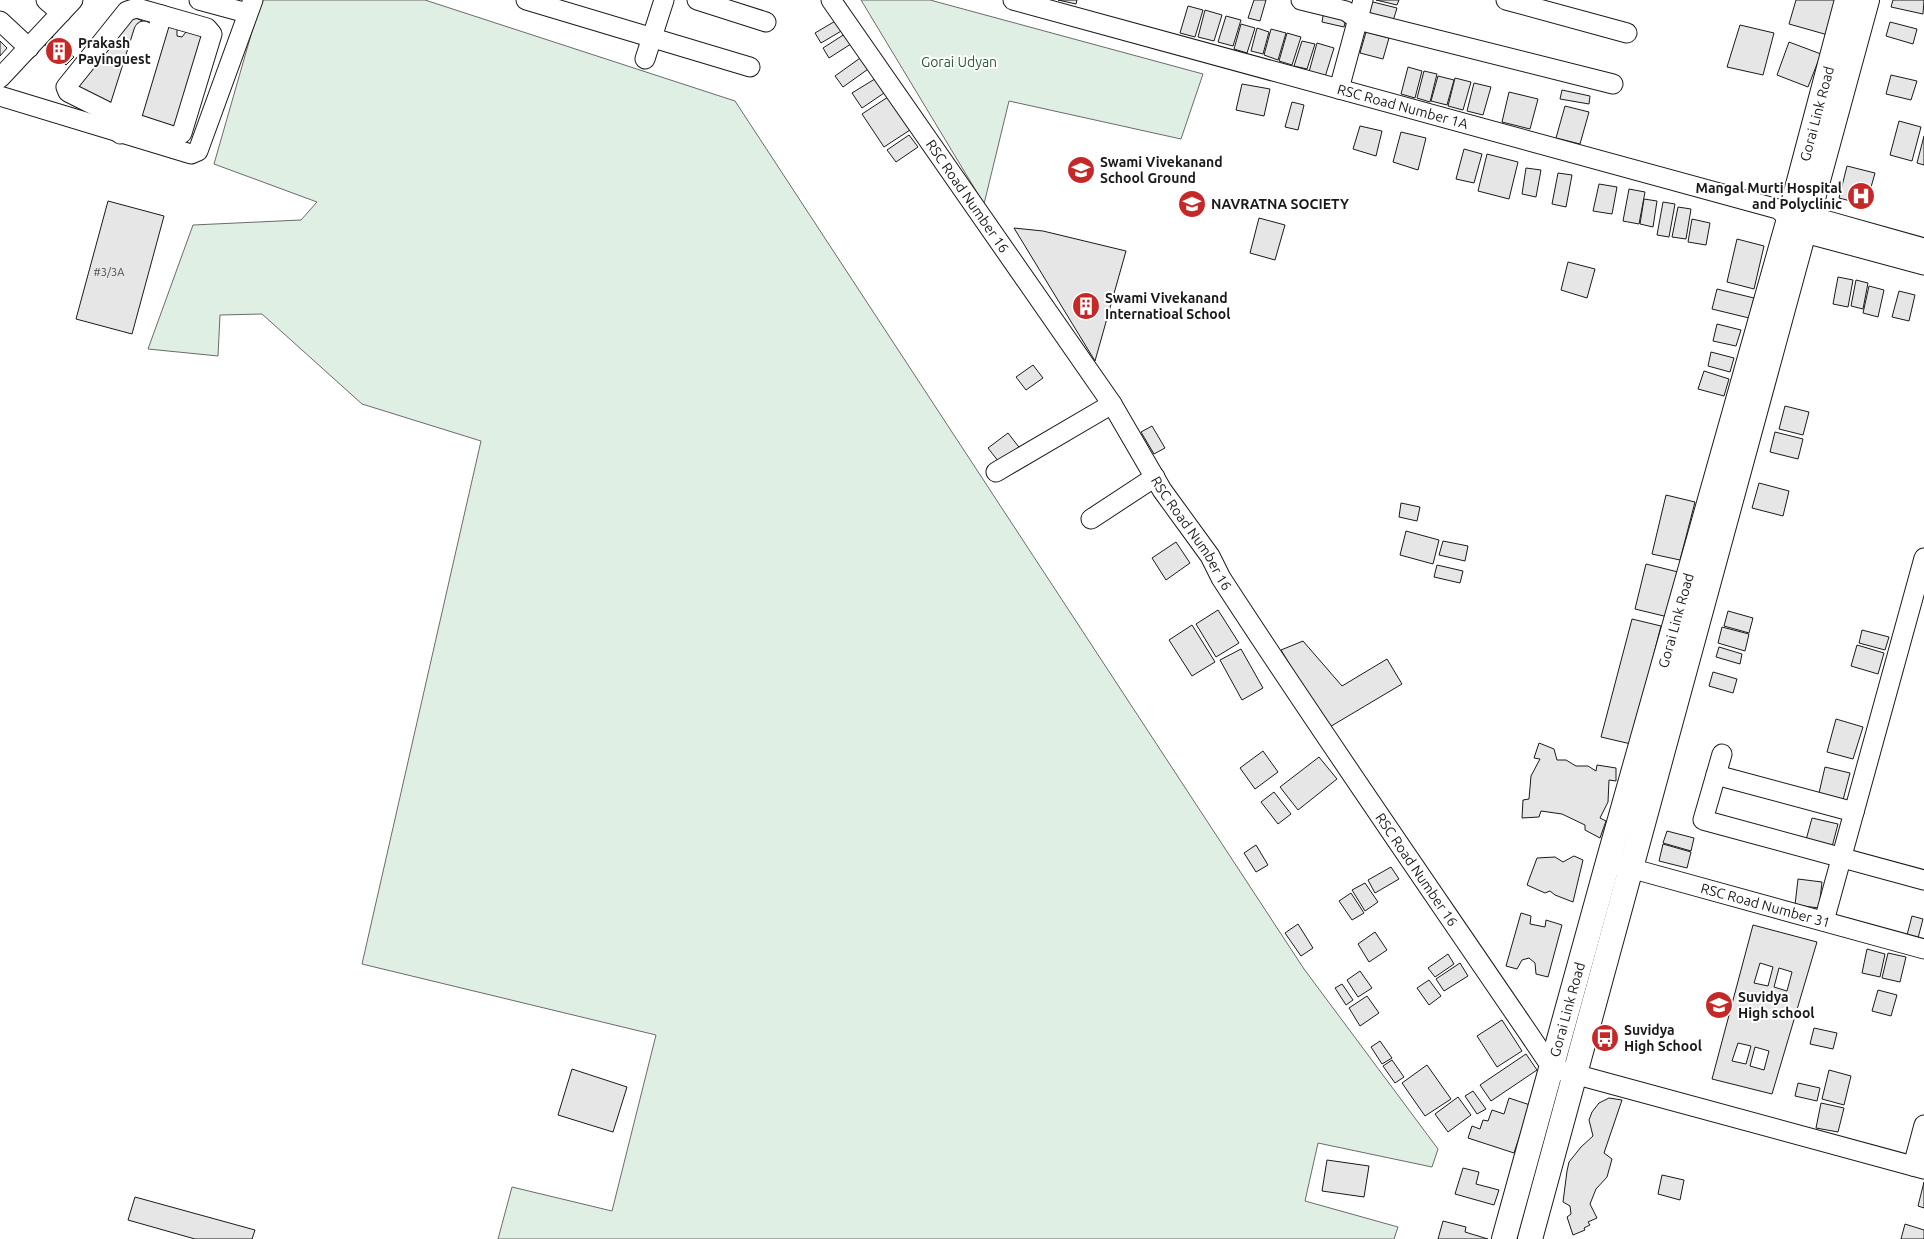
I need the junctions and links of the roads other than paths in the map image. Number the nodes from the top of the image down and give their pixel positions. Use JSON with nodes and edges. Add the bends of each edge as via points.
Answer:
{"nodes":[{"id":1,"x":46,"y":0,"type":"edge"},
{"id":2,"x":199,"y":0,"type":"edge"},
{"id":3,"x":526,"y":0,"type":"edge"},
{"id":4,"x":664,"y":0,"type":"edge"},
{"id":5,"x":696,"y":0,"type":"edge"},
{"id":6,"x":831,"y":0,"type":"edge"},
{"id":7,"x":1013,"y":0,"type":"edge"},
{"id":8,"x":1301,"y":0,"type":"edge"},
{"id":9,"x":1363,"y":0,"type":"edge"},
{"id":10,"x":1506,"y":0,"type":"edge"},
{"id":11,"x":1847,"y":0,"type":"edge"},
{"id":12,"x":1867,"y":0,"type":"edge"},
{"id":13,"x":250,"y":6,"type":"edge"},
{"id":14,"x":67,"y":7,"type":"edge"},
{"id":15,"x":156,"y":13,"type":"junction"},
{"id":16,"x":1358,"y":20,"type":"junction"},
{"id":17,"x":0,"y":21,"type":"edge"},
{"id":18,"x":766,"y":22,"type":"dead end"},
{"id":19,"x":1627,"y":33,"type":"dead end"},
{"id":20,"x":653,"y":36,"type":"junction"},
{"id":21,"x":29,"y":48,"type":"junction"},
{"id":22,"x":1844,"y":48,"type":"junction"},
{"id":23,"x":645,"y":59,"type":"dead end"},
{"id":24,"x":750,"y":67,"type":"dead end"},
{"id":25,"x":0,"y":78,"type":"edge"},
{"id":26,"x":1614,"y":84,"type":"dead end"},
{"id":27,"x":1339,"y":89,"type":"junction"},
{"id":28,"x":0,"y":96,"type":"edge"},
{"id":29,"x":123,"y":123,"type":"junction"},
{"id":30,"x":1802,"y":223,"type":"junction"},
{"id":31,"x":1924,"y":248,"type":"edge"},
{"id":32,"x":1924,"y":265,"type":"edge"},
{"id":33,"x":1112,"y":404,"type":"junction"},
{"id":34,"x":996,"y":472,"type":"dead end"},
{"id":35,"x":1155,"y":477,"type":"junction"},
{"id":36,"x":1091,"y":519,"type":"dead end"},
{"id":37,"x":1924,"y":558,"type":"edge"},
{"id":38,"x":1722,"y":754,"type":"dead end"},
{"id":39,"x":1716,"y":775,"type":"junction"},
{"id":40,"x":1854,"y":812,"type":"junction"},
{"id":41,"x":1842,"y":858,"type":"junction"},
{"id":42,"x":1619,"y":865,"type":"junction"},
{"id":43,"x":1924,"y":880,"type":"edge"},
{"id":44,"x":1824,"y":922,"type":"junction"},
{"id":45,"x":1924,"y":949,"type":"edge"},
{"id":46,"x":1563,"y":1071,"type":"junction"},
{"id":47,"x":1924,"y":1125,"type":"edge"},
{"id":48,"x":1919,"y":1168,"type":"edge"},
{"id":49,"x":1504,"y":1239,"type":"edge"},
{"id":50,"x":1530,"y":1239,"type":"edge"}],
"edges":[{"from":1,"to":14,"type":"street"},
{"from":2,"to":13,"type":"street"},
{"from":3,"to":20,"type":"street"},
{"from":4,"to":20,"type":"street"},
{"from":5,"to":18,"type":"street"},
{"from":6,"to":33,"type":"street","name":"RSC Road Number 16"},
{"from":7,"to":27,"type":"street","name":"RSC Road Number 1A"},
{"from":8,"to":16,"type":"street","via":[[1346,11]]},
{"from":9,"to":16,"type":"street"},
{"from":10,"to":19,"type":"street"},
{"from":11,"to":22,"type":"main road","name":"Gorai Link Road"},
{"from":12,"to":22,"type":"main road","name":"Gorai Link Road"},
{"from":13,"to":29,"type":"street","via":[[198,151],[191,154]]},
{"from":14,"to":21,"type":"street"},
{"from":15,"to":29,"type":"street"},
{"from":15,"to":29,"type":"street","via":[[137,8],[127,11],[66,87],[68,92]]},
{"from":15,"to":29,"type":"street","via":[[207,28],[212,34],[210,43],[182,133],[176,137]]},
{"from":16,"to":26,"type":"street"},
{"from":16,"to":27,"type":"street"},
{"from":17,"to":21,"type":"street"},
{"from":20,"to":23,"type":"street"},
{"from":20,"to":24,"type":"street"},
{"from":21,"to":25,"type":"street"},
{"from":22,"to":30,"type":"main road","name":"Gorai Link Road"},
{"from":27,"to":30,"type":"street","name":"RSC Road Number 1A","via":[[1778,209]]},
{"from":28,"to":29,"type":"street"},
{"from":30,"to":31,"type":"street"},
{"from":30,"to":32,"type":"street"},
{"from":30,"to":42,"type":"main road","name":"Gorai Link Road"},
{"from":33,"to":34,"type":"street"},
{"from":33,"to":35,"type":"street","name":"RSC Road Number 16"},
{"from":35,"to":36,"type":"street"},
{"from":35,"to":46,"type":"street","name":"RSC Road Number 16","via":[[1210,556],[1313,721]]},
{"from":37,"to":40,"type":"street"},
{"from":38,"to":39,"type":"street"},
{"from":39,"to":40,"type":"street"},
{"from":39,"to":41,"type":"street","via":[[1703,820]]},
{"from":40,"to":41,"type":"street"},
{"from":41,"to":43,"type":"street"},
{"from":41,"to":44,"type":"street"},
{"from":42,"to":44,"type":"street","name":"RSC Road Number 31"},
{"from":42,"to":46,"type":"main road","name":"Gorai Link Road"},
{"from":44,"to":45,"type":"street","name":"RSC Road Number 31"},
{"from":46,"to":48,"type":"street"},
{"from":46,"to":49,"type":"main road","name":"Gorai Link Road"},
{"from":46,"to":50,"type":"main road","name":"Gorai Link Road"},
{"from":47,"to":48,"type":"street"}]}
